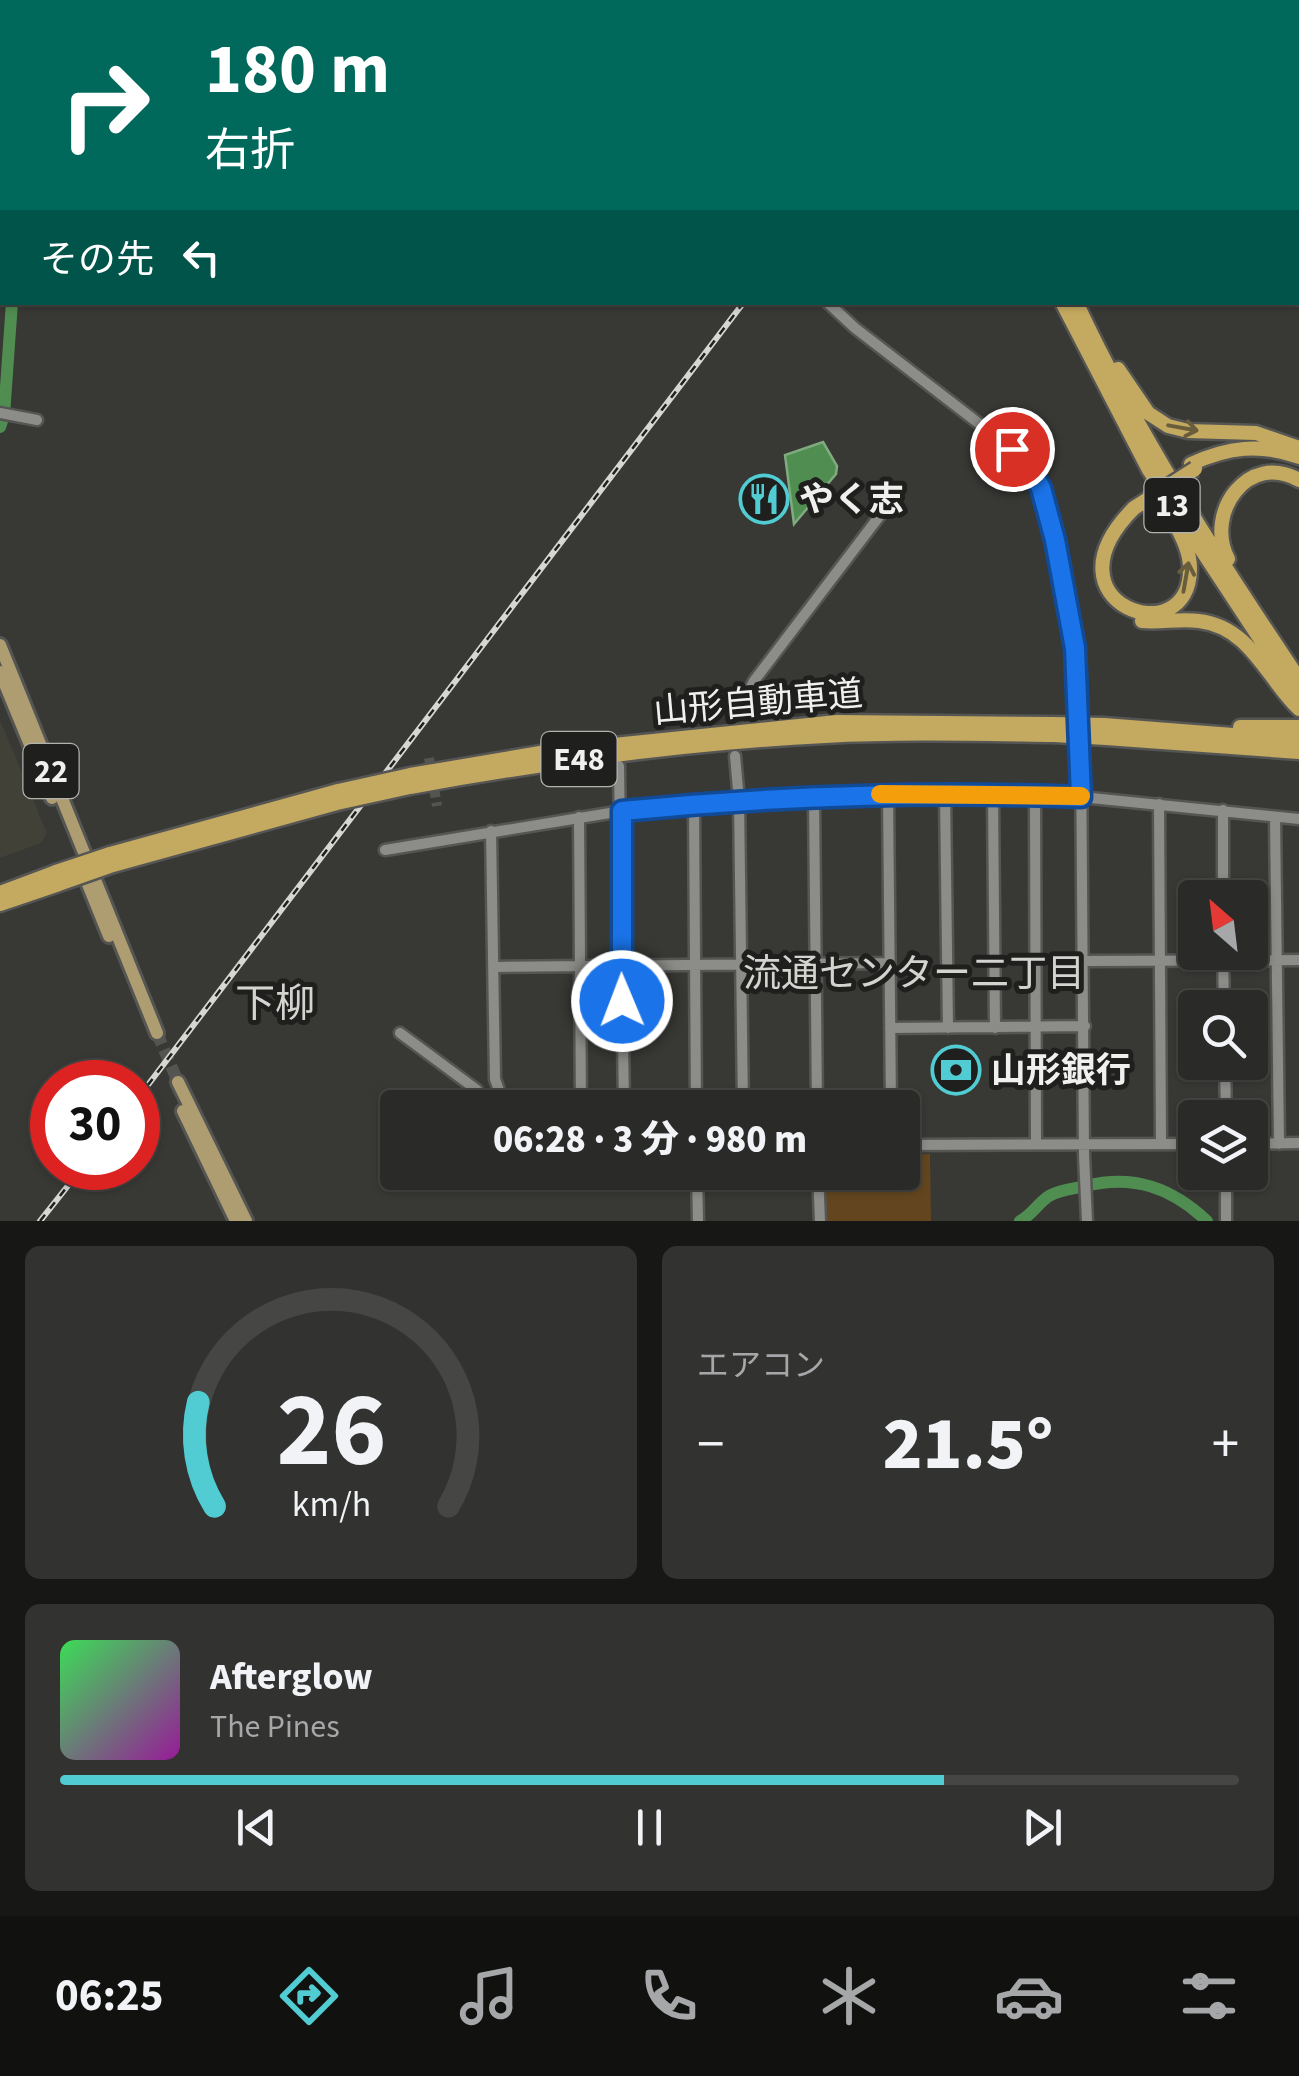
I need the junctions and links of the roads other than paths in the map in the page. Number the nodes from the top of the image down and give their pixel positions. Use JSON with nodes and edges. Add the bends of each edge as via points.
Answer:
{"nodes":[{"id":1,"x":831,"y":305,"type":"edge"},
{"id":2,"x":1063,"y":305,"type":"edge"},
{"id":3,"x":1080,"y":305,"type":"edge"},
{"id":4,"x":1081,"y":305,"type":"edge"},
{"id":5,"x":1112,"y":403,"type":"junction"},
{"id":6,"x":0,"y":413,"type":"edge"},
{"id":7,"x":37,"y":420,"type":"dead end"},
{"id":8,"x":1299,"y":448,"type":"edge"},
{"id":9,"x":1299,"y":458,"type":"edge"},
{"id":10,"x":1193,"y":466,"type":"junction"},
{"id":11,"x":1299,"y":466,"type":"edge"},
{"id":12,"x":1299,"y":480,"type":"edge"},
{"id":13,"x":894,"y":496,"type":"dead end"},
{"id":14,"x":1132,"y":506,"type":"junction"},
{"id":15,"x":0,"y":645,"type":"edge"},
{"id":16,"x":0,"y":672,"type":"edge"},
{"id":17,"x":1299,"y":677,"type":"edge"},
{"id":18,"x":1299,"y":698,"type":"edge"},
{"id":19,"x":740,"y":708,"type":"tunnel mouth"},
{"id":20,"x":1299,"y":708,"type":"edge"},
{"id":21,"x":1293,"y":739,"type":"edge"},
{"id":22,"x":735,"y":756,"type":"dead end"},
{"id":23,"x":619,"y":766,"type":"dead end"},
{"id":24,"x":888,"y":794,"type":"junction"},
{"id":25,"x":944,"y":794,"type":"junction"},
{"id":26,"x":993,"y":794,"type":"junction"},
{"id":27,"x":1035,"y":795,"type":"junction"},
{"id":28,"x":814,"y":796,"type":"junction"},
{"id":29,"x":1081,"y":797,"type":"junction"},
{"id":30,"x":739,"y":800,"type":"junction"},
{"id":31,"x":694,"y":804,"type":"junction"},
{"id":32,"x":1159,"y":804,"type":"junction"},
{"id":33,"x":1222,"y":810,"type":"junction"},
{"id":34,"x":622,"y":811,"type":"junction"},
{"id":35,"x":1275,"y":816,"type":"junction"},
{"id":36,"x":579,"y":817,"type":"junction"},
{"id":37,"x":1299,"y":819,"type":"edge"},
{"id":38,"x":492,"y":831,"type":"junction"},
{"id":39,"x":386,"y":850,"type":"dead end"},
{"id":40,"x":58,"y":878,"type":"junction"},
{"id":41,"x":1223,"y":880,"type":"edge"},
{"id":42,"x":0,"y":893,"type":"edge"},
{"id":43,"x":0,"y":904,"type":"edge"},
{"id":44,"x":1268,"y":959,"type":"edge"},
{"id":45,"x":1278,"y":960,"type":"junction"},
{"id":46,"x":1299,"y":960,"type":"edge"},
{"id":47,"x":1085,"y":961,"type":"junction"},
{"id":48,"x":1178,"y":961,"type":"edge"},
{"id":49,"x":1160,"y":962,"type":"junction"},
{"id":50,"x":889,"y":963,"type":"junction"},
{"id":51,"x":817,"y":964,"type":"junction"},
{"id":52,"x":695,"y":965,"type":"junction"},
{"id":53,"x":741,"y":965,"type":"junction"},
{"id":54,"x":580,"y":966,"type":"junction"},
{"id":55,"x":622,"y":966,"type":"junction"},
{"id":56,"x":495,"y":967,"type":"junction"},
{"id":57,"x":1085,"y":1026,"type":"junction"},
{"id":58,"x":890,"y":1028,"type":"junction"},
{"id":59,"x":948,"y":1028,"type":"junction"},
{"id":60,"x":995,"y":1028,"type":"junction"},
{"id":61,"x":1034,"y":1028,"type":"junction"},
{"id":62,"x":400,"y":1033,"type":"dead end"},
{"id":63,"x":477,"y":1090,"type":"dead end"},
{"id":64,"x":499,"y":1090,"type":"edge"},
{"id":65,"x":581,"y":1090,"type":"edge"},
{"id":66,"x":624,"y":1090,"type":"edge"},
{"id":67,"x":696,"y":1090,"type":"edge"},
{"id":68,"x":742,"y":1090,"type":"edge"},
{"id":69,"x":818,"y":1090,"type":"edge"},
{"id":70,"x":891,"y":1090,"type":"edge"},
{"id":71,"x":1299,"y":1143,"type":"edge"},
{"id":72,"x":1036,"y":1144,"type":"junction"},
{"id":73,"x":1162,"y":1144,"type":"junction"},
{"id":74,"x":1178,"y":1144,"type":"edge"},
{"id":75,"x":1268,"y":1144,"type":"edge"},
{"id":76,"x":1279,"y":1144,"type":"junction"},
{"id":77,"x":920,"y":1145,"type":"edge"},
{"id":78,"x":1084,"y":1149,"type":"junction"},
{"id":79,"x":697,"y":1190,"type":"edge"},
{"id":80,"x":819,"y":1190,"type":"edge"},
{"id":81,"x":1226,"y":1190,"type":"edge"},
{"id":82,"x":1086,"y":1215,"type":"edge"},
{"id":83,"x":236,"y":1221,"type":"edge"},
{"id":84,"x":246,"y":1221,"type":"edge"},
{"id":85,"x":698,"y":1221,"type":"edge"},
{"id":86,"x":820,"y":1221,"type":"edge"},
{"id":87,"x":1226,"y":1221,"type":"edge"}],
"edges":[{"from":1,"to":29,"type":"street","via":[[1012,449],[1041,488],[1075,648]]},
{"from":2,"to":5,"type":"highway","number":"13"},
{"from":3,"to":17,"type":"highway","number":"13","via":[[1161,465]]},
{"from":4,"to":8,"type":"highway","one_way":true,"via":[[1148,413],[1168,426],[1256,432]]},
{"from":14,"to":5,"type":"highway","one_way":true,"via":[[1106,545],[1103,576],[1122,606],[1150,614],[1182,596],[1188,554],[1126,442]]},
{"from":5,"to":18,"type":"highway","number":"13","via":[[1148,470]]},
{"from":6,"to":7,"type":"street"},
{"from":9,"to":10,"type":"highway","via":[[1256,446],[1215,452]]},
{"from":10,"to":11,"type":"highway","via":[[1256,453]]},
{"from":10,"to":14,"type":"highway","bridge":true},
{"from":12,"to":17,"type":"highway","via":[[1272,473],[1238,487],[1220,530],[1222,548]]},
{"from":13,"to":19,"type":"street"},
{"from":14,"to":20,"type":"highway","via":[[1110,524],[1097,550],[1094,573],[1104,599],[1136,620],[1197,620],[1227,629]]},
{"from":15,"to":16,"type":"main road","number":"22","via":[[154,1035]]},
{"from":21,"to":40,"type":"highway","name":"山形自動車道","number":"E48","bridge":true,"via":[[838,722],[546,752],[338,797]]},
{"from":22,"to":30,"type":"street"},
{"from":23,"to":34,"type":"street"},
{"from":24,"to":25,"type":"street"},
{"from":24,"to":28,"type":"street"},
{"from":24,"to":50,"type":"street"},
{"from":25,"to":26,"type":"street"},
{"from":25,"to":59,"type":"street"},
{"from":26,"to":27,"type":"street"},
{"from":26,"to":60,"type":"street"},
{"from":27,"to":29,"type":"street"},
{"from":27,"to":61,"type":"street"},
{"from":28,"to":30,"type":"street"},
{"from":28,"to":51,"type":"street"},
{"from":29,"to":32,"type":"street"},
{"from":29,"to":47,"type":"street"},
{"from":30,"to":31,"type":"street"},
{"from":30,"to":53,"type":"street"},
{"from":31,"to":34,"type":"street"},
{"from":31,"to":52,"type":"street"},
{"from":32,"to":33,"type":"street"},
{"from":32,"to":49,"type":"street"},
{"from":33,"to":35,"type":"street"},
{"from":33,"to":41,"type":"street"},
{"from":34,"to":36,"type":"street"},
{"from":34,"to":55,"type":"street"},
{"from":35,"to":37,"type":"street"},
{"from":35,"to":45,"type":"street"},
{"from":36,"to":38,"type":"street"},
{"from":36,"to":54,"type":"street"},
{"from":38,"to":39,"type":"street"},
{"from":38,"to":56,"type":"street"},
{"from":40,"to":42,"type":"highway","name":"山形自動車道","number":"E48"},
{"from":40,"to":43,"type":"highway","name":"山形自動車道","number":"E48"},
{"from":44,"to":45,"type":"street"},
{"from":45,"to":46,"type":"street"},
{"from":45,"to":76,"type":"street"},
{"from":47,"to":49,"type":"street"},
{"from":47,"to":57,"type":"street"},
{"from":48,"to":49,"type":"street"},
{"from":49,"to":73,"type":"street"},
{"from":50,"to":51,"type":"street"},
{"from":50,"to":58,"type":"street"},
{"from":51,"to":53,"type":"street"},
{"from":51,"to":69,"type":"street"},
{"from":52,"to":53,"type":"street"},
{"from":52,"to":55,"type":"street"},
{"from":52,"to":67,"type":"street"},
{"from":53,"to":68,"type":"street"},
{"from":54,"to":55,"type":"street"},
{"from":54,"to":56,"type":"street"},
{"from":54,"to":65,"type":"street"},
{"from":55,"to":66,"type":"street"},
{"from":56,"to":64,"type":"street"},
{"from":57,"to":61,"type":"street"},
{"from":57,"to":78,"type":"street"},
{"from":58,"to":59,"type":"street"},
{"from":58,"to":70,"type":"street"},
{"from":59,"to":60,"type":"street"},
{"from":60,"to":61,"type":"street"},
{"from":61,"to":72,"type":"street"},
{"from":62,"to":63,"type":"street"},
{"from":71,"to":76,"type":"street"},
{"from":72,"to":77,"type":"street"},
{"from":72,"to":78,"type":"street"},
{"from":73,"to":74,"type":"street"},
{"from":73,"to":78,"type":"street"},
{"from":75,"to":76,"type":"street"},
{"from":78,"to":82,"type":"street"},
{"from":79,"to":85,"type":"street"},
{"from":80,"to":86,"type":"street"},
{"from":81,"to":87,"type":"street"},
{"from":83,"to":84,"type":"main road","via":[[175,1083]]}]}
